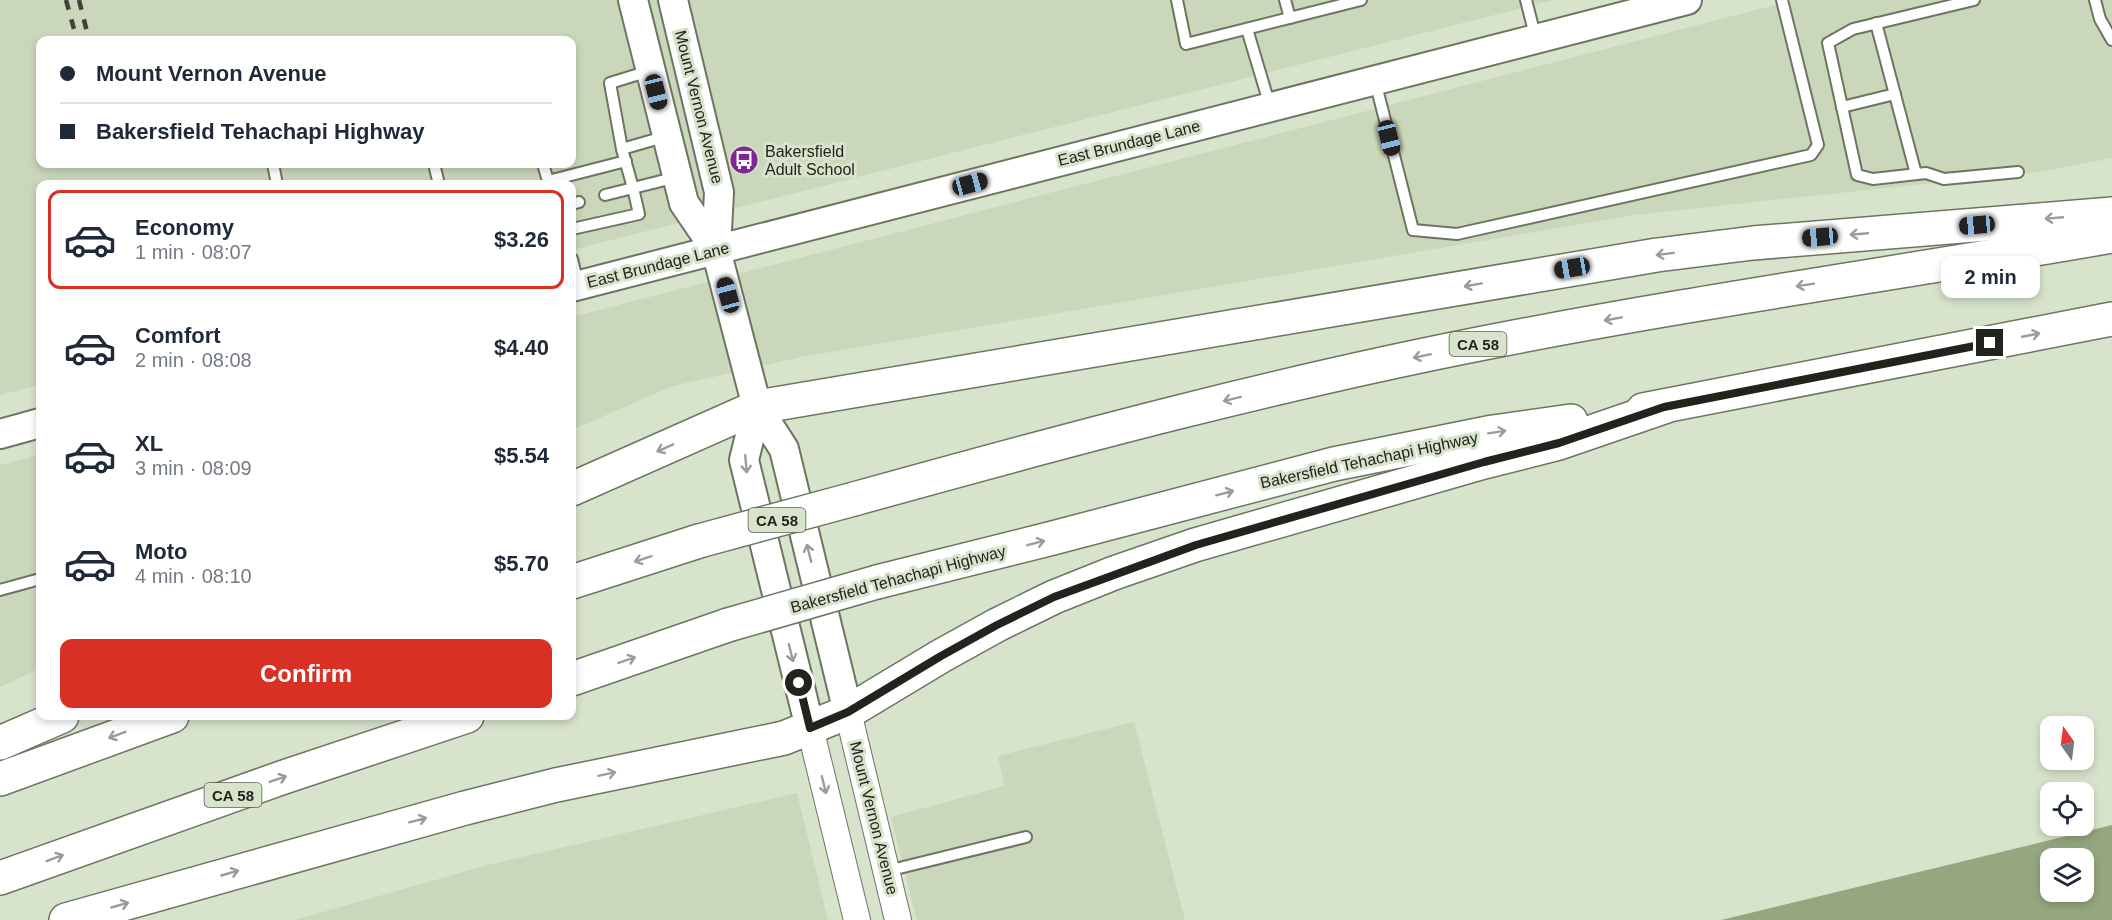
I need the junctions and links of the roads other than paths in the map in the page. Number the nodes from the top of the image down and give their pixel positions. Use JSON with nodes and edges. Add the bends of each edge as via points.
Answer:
{"nodes":[{"id":1,"x":633,"y":0,"type":"edge"},
{"id":2,"x":673,"y":0,"type":"edge"},
{"id":3,"x":1177,"y":0,"type":"edge"},
{"id":4,"x":1285,"y":0,"type":"edge"},
{"id":5,"x":1361,"y":0,"type":"edge"},
{"id":6,"x":1526,"y":0,"type":"edge"},
{"id":7,"x":1687,"y":0,"type":"edge"},
{"id":8,"x":1782,"y":0,"type":"edge"},
{"id":9,"x":1974,"y":0,"type":"edge"},
{"id":10,"x":2096,"y":0,"type":"edge"},
{"id":11,"x":1290,"y":18,"type":"junction"},
{"id":12,"x":1876,"y":23,"type":"junction"},
{"id":13,"x":1247,"y":29,"type":"junction"},
{"id":14,"x":1536,"y":39,"type":"junction"},
{"id":15,"x":2112,"y":40,"type":"edge"},
{"id":16,"x":651,"y":71,"type":"junction"},
{"id":17,"x":1375,"y":80,"type":"junction"},
{"id":18,"x":1895,"y":94,"type":"junction"},
{"id":19,"x":1270,"y":107,"type":"junction"},
{"id":20,"x":1842,"y":107,"type":"junction"},
{"id":21,"x":667,"y":135,"type":"junction"},
{"id":22,"x":622,"y":148,"type":"junction"},
{"id":23,"x":626,"y":161,"type":"junction"},
{"id":24,"x":2018,"y":172,"type":"dead end"},
{"id":25,"x":1916,"y":174,"type":"junction"},
{"id":26,"x":677,"y":177,"type":"junction"},
{"id":27,"x":560,"y":180,"type":"edge"},
{"id":28,"x":633,"y":188,"type":"junction"},
{"id":29,"x":605,"y":195,"type":"dead end"},
{"id":30,"x":2112,"y":214,"type":"edge"},
{"id":31,"x":576,"y":228,"type":"edge"},
{"id":32,"x":2112,"y":236,"type":"edge"},
{"id":33,"x":716,"y":250,"type":"junction"},
{"id":34,"x":576,"y":277,"type":"edge"},
{"id":35,"x":2112,"y":319,"type":"edge"},
{"id":36,"x":757,"y":407,"type":"junction"},
{"id":37,"x":1664,"y":407,"type":"junction"},
{"id":38,"x":36,"y":424,"type":"edge"},
{"id":39,"x":0,"y":434,"type":"edge"},
{"id":40,"x":576,"y":487,"type":"edge"},
{"id":41,"x":36,"y":580,"type":"edge"},
{"id":42,"x":576,"y":581,"type":"edge"},
{"id":43,"x":0,"y":590,"type":"edge"},
{"id":44,"x":576,"y":678,"type":"edge"},
{"id":45,"x":848,"y":712,"type":"junction"},
{"id":46,"x":53,"y":720,"type":"edge"},
{"id":47,"x":161,"y":720,"type":"edge"},
{"id":48,"x":455,"y":720,"type":"edge"},
{"id":49,"x":810,"y":728,"type":"junction"},
{"id":50,"x":0,"y":743,"type":"edge"},
{"id":51,"x":0,"y":779,"type":"edge"},
{"id":52,"x":1026,"y":837,"type":"dead end"},
{"id":53,"x":887,"y":871,"type":"junction"},
{"id":54,"x":0,"y":878,"type":"edge"},
{"id":55,"x":66,"y":920,"type":"edge"},
{"id":56,"x":857,"y":920,"type":"edge"},
{"id":57,"x":898,"y":920,"type":"edge"}],
"edges":[{"from":1,"to":16,"type":"main road","name":"Mount Vernon Avenue"},
{"from":2,"to":33,"type":"main road","name":"Mount Vernon Avenue","via":[[719,192]]},
{"from":3,"to":13,"type":"lane","via":[[1186,44]]},
{"from":4,"to":11,"type":"lane"},
{"from":5,"to":11,"type":"lane"},
{"from":6,"to":14,"type":"lane"},
{"from":7,"to":14,"type":"main road","name":"East Brundage Lane"},
{"from":8,"to":17,"type":"lane","via":[[1818,145],[1811,155],[1457,234],[1413,230]]},
{"from":9,"to":12,"type":"lane"},
{"from":10,"to":15,"type":"lane","via":[[2100,19]]},
{"from":11,"to":13,"type":"lane"},
{"from":12,"to":18,"type":"lane"},
{"from":12,"to":20,"type":"lane","via":[[1853,29],[1828,43]]},
{"from":13,"to":19,"type":"lane"},
{"from":14,"to":17,"type":"main road","name":"East Brundage Lane"},
{"from":16,"to":21,"type":"main road","name":"Mount Vernon Avenue"},
{"from":16,"to":22,"type":"lane","via":[[610,83]]},
{"from":17,"to":19,"type":"main road","name":"East Brundage Lane"},
{"from":18,"to":20,"type":"lane"},
{"from":18,"to":25,"type":"lane"},
{"from":19,"to":33,"type":"main road","name":"East Brundage Lane"},
{"from":20,"to":25,"type":"lane","via":[[1857,175],[1874,179]]},
{"from":21,"to":22,"type":"lane"},
{"from":21,"to":26,"type":"main road","name":"Mount Vernon Avenue"},
{"from":22,"to":23,"type":"lane"},
{"from":23,"to":27,"type":"lane"},
{"from":23,"to":28,"type":"lane"},
{"from":24,"to":25,"type":"lane","via":[[1944,179]]},
{"from":26,"to":28,"type":"lane"},
{"from":26,"to":33,"type":"main road","name":"Mount Vernon Avenue","via":[[684,203]]},
{"from":28,"to":29,"type":"lane"},
{"from":28,"to":31,"type":"lane","via":[[639,214]]},
{"from":30,"to":36,"type":"highway","one_way":true,"via":[[1753,243],[1657,255]]},
{"from":32,"to":42,"type":"highway","number":"CA 58","one_way":true,"bridge":true,"via":[[1493,341],[1292,384],[699,541]]},
{"from":33,"to":34,"type":"main road","name":"East Brundage Lane"},
{"from":33,"to":36,"type":"main road","name":"Mount Vernon Avenue"},
{"from":37,"to":35,"type":"highway","name":"Bakersfield Tehachapi Highway","one_way":true},
{"from":36,"to":40,"type":"highway","one_way":true},
{"from":45,"to":36,"type":"main road","name":"Mount Vernon Avenue","one_way":true,"via":[[784,449]]},
{"from":36,"to":49,"type":"main road","name":"Mount Vernon Avenue","one_way":true,"via":[[744,460]]},
{"from":44,"to":37,"type":"highway","name":"Bakersfield Tehachapi Highway","one_way":true,"bridge":true,"via":[[728,625],[877,582],[1334,464],[1493,432]]},
{"from":37,"to":45,"type":"highway","via":[[1559,443],[1196,545],[1114,573],[997,625]]},
{"from":38,"to":39,"type":"main road"},
{"from":41,"to":43,"type":"lane"},
{"from":45,"to":49,"type":"highway"},
{"from":45,"to":53,"type":"street","name":"Mount Vernon Avenue"},
{"from":46,"to":50,"type":"highway"},
{"from":47,"to":51,"type":"highway","one_way":true},
{"from":54,"to":48,"type":"highway","number":"CA 58","one_way":true},
{"from":55,"to":49,"type":"highway","one_way":true,"via":[[465,808],[784,738]]},
{"from":49,"to":56,"type":"street","name":"Mount Vernon Avenue","one_way":true},
{"from":52,"to":53,"type":"lane"},
{"from":53,"to":57,"type":"street","name":"Mount Vernon Avenue"}]}
